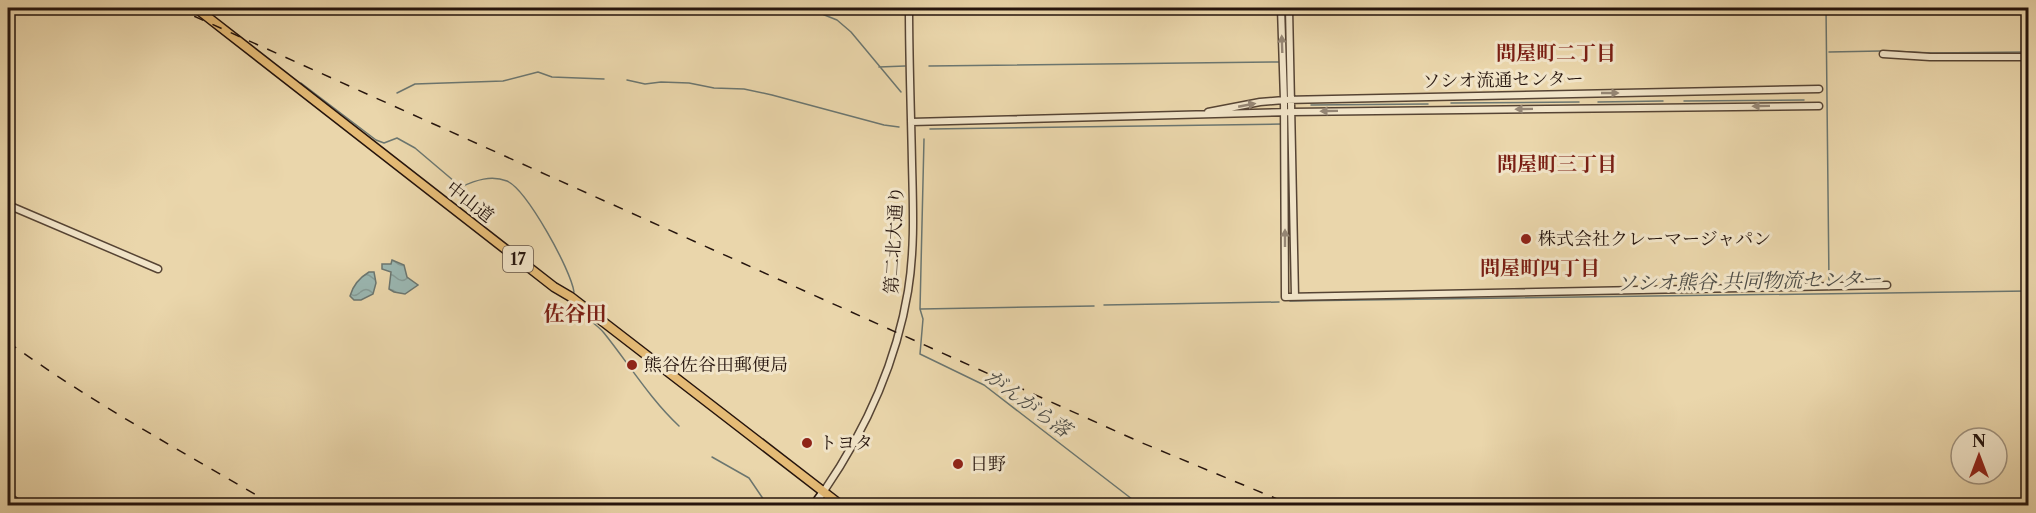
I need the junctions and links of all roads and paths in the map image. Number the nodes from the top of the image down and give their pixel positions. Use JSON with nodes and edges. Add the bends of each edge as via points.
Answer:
{"nodes":[{"id":1,"x":196,"y":8,"type":"edge"},
{"id":2,"x":909,"y":8,"type":"edge"},
{"id":3,"x":1281,"y":8,"type":"edge"},
{"id":4,"x":1289,"y":8,"type":"edge"},
{"id":5,"x":1883,"y":54,"type":"dead end"},
{"id":6,"x":2028,"y":57,"type":"edge"},
{"id":7,"x":1819,"y":89,"type":"dead end"},
{"id":8,"x":1287,"y":100,"type":"junction"},
{"id":9,"x":1819,"y":106,"type":"dead end"},
{"id":10,"x":1287,"y":112,"type":"junction"},
{"id":11,"x":1190,"y":116,"type":"junction"},
{"id":12,"x":911,"y":122,"type":"junction"},
{"id":13,"x":8,"y":205,"type":"edge"},
{"id":14,"x":158,"y":269,"type":"dead end"},
{"id":15,"x":1887,"y":285,"type":"dead end"},
{"id":16,"x":1295,"y":297,"type":"junction"},
{"id":17,"x":824,"y":491,"type":"junction"},
{"id":18,"x":8,"y":496,"type":"edge"},
{"id":19,"x":22,"y":506,"type":"edge"},
{"id":20,"x":813,"y":506,"type":"edge"},
{"id":21,"x":842,"y":506,"type":"edge"}],
"edges":[{"from":1,"to":17,"type":"highway","name":"中山道","number":"17","via":[[417,182]]},
{"from":2,"to":12,"type":"street","name":"第二北大通り"},
{"from":8,"to":3,"type":"street","one_way":true},
{"from":4,"to":8,"type":"street"},
{"from":5,"to":6,"type":"street"},
{"from":8,"to":7,"type":"street","name":"ソシオ流通センター","one_way":true},
{"from":8,"to":10,"type":"street"},
{"from":11,"to":8,"type":"street","name":"ソシオ流通センター","one_way":true},
{"from":9,"to":10,"type":"street","one_way":true},
{"from":10,"to":11,"type":"street"},
{"from":10,"to":16,"type":"street"},
{"from":16,"to":10,"type":"street","one_way":true,"via":[[1285,297]]},
{"from":11,"to":12,"type":"street"},
{"from":12,"to":17,"type":"street","name":"第二北大通り","via":[[912,249],[904,310],[874,404]]},
{"from":13,"to":14,"type":"street"},
{"from":15,"to":16,"type":"street"},
{"from":17,"to":20,"type":"main road"},
{"from":17,"to":21,"type":"highway","name":"中山道","number":"17"},
{"from":18,"to":19,"type":"street"}]}
